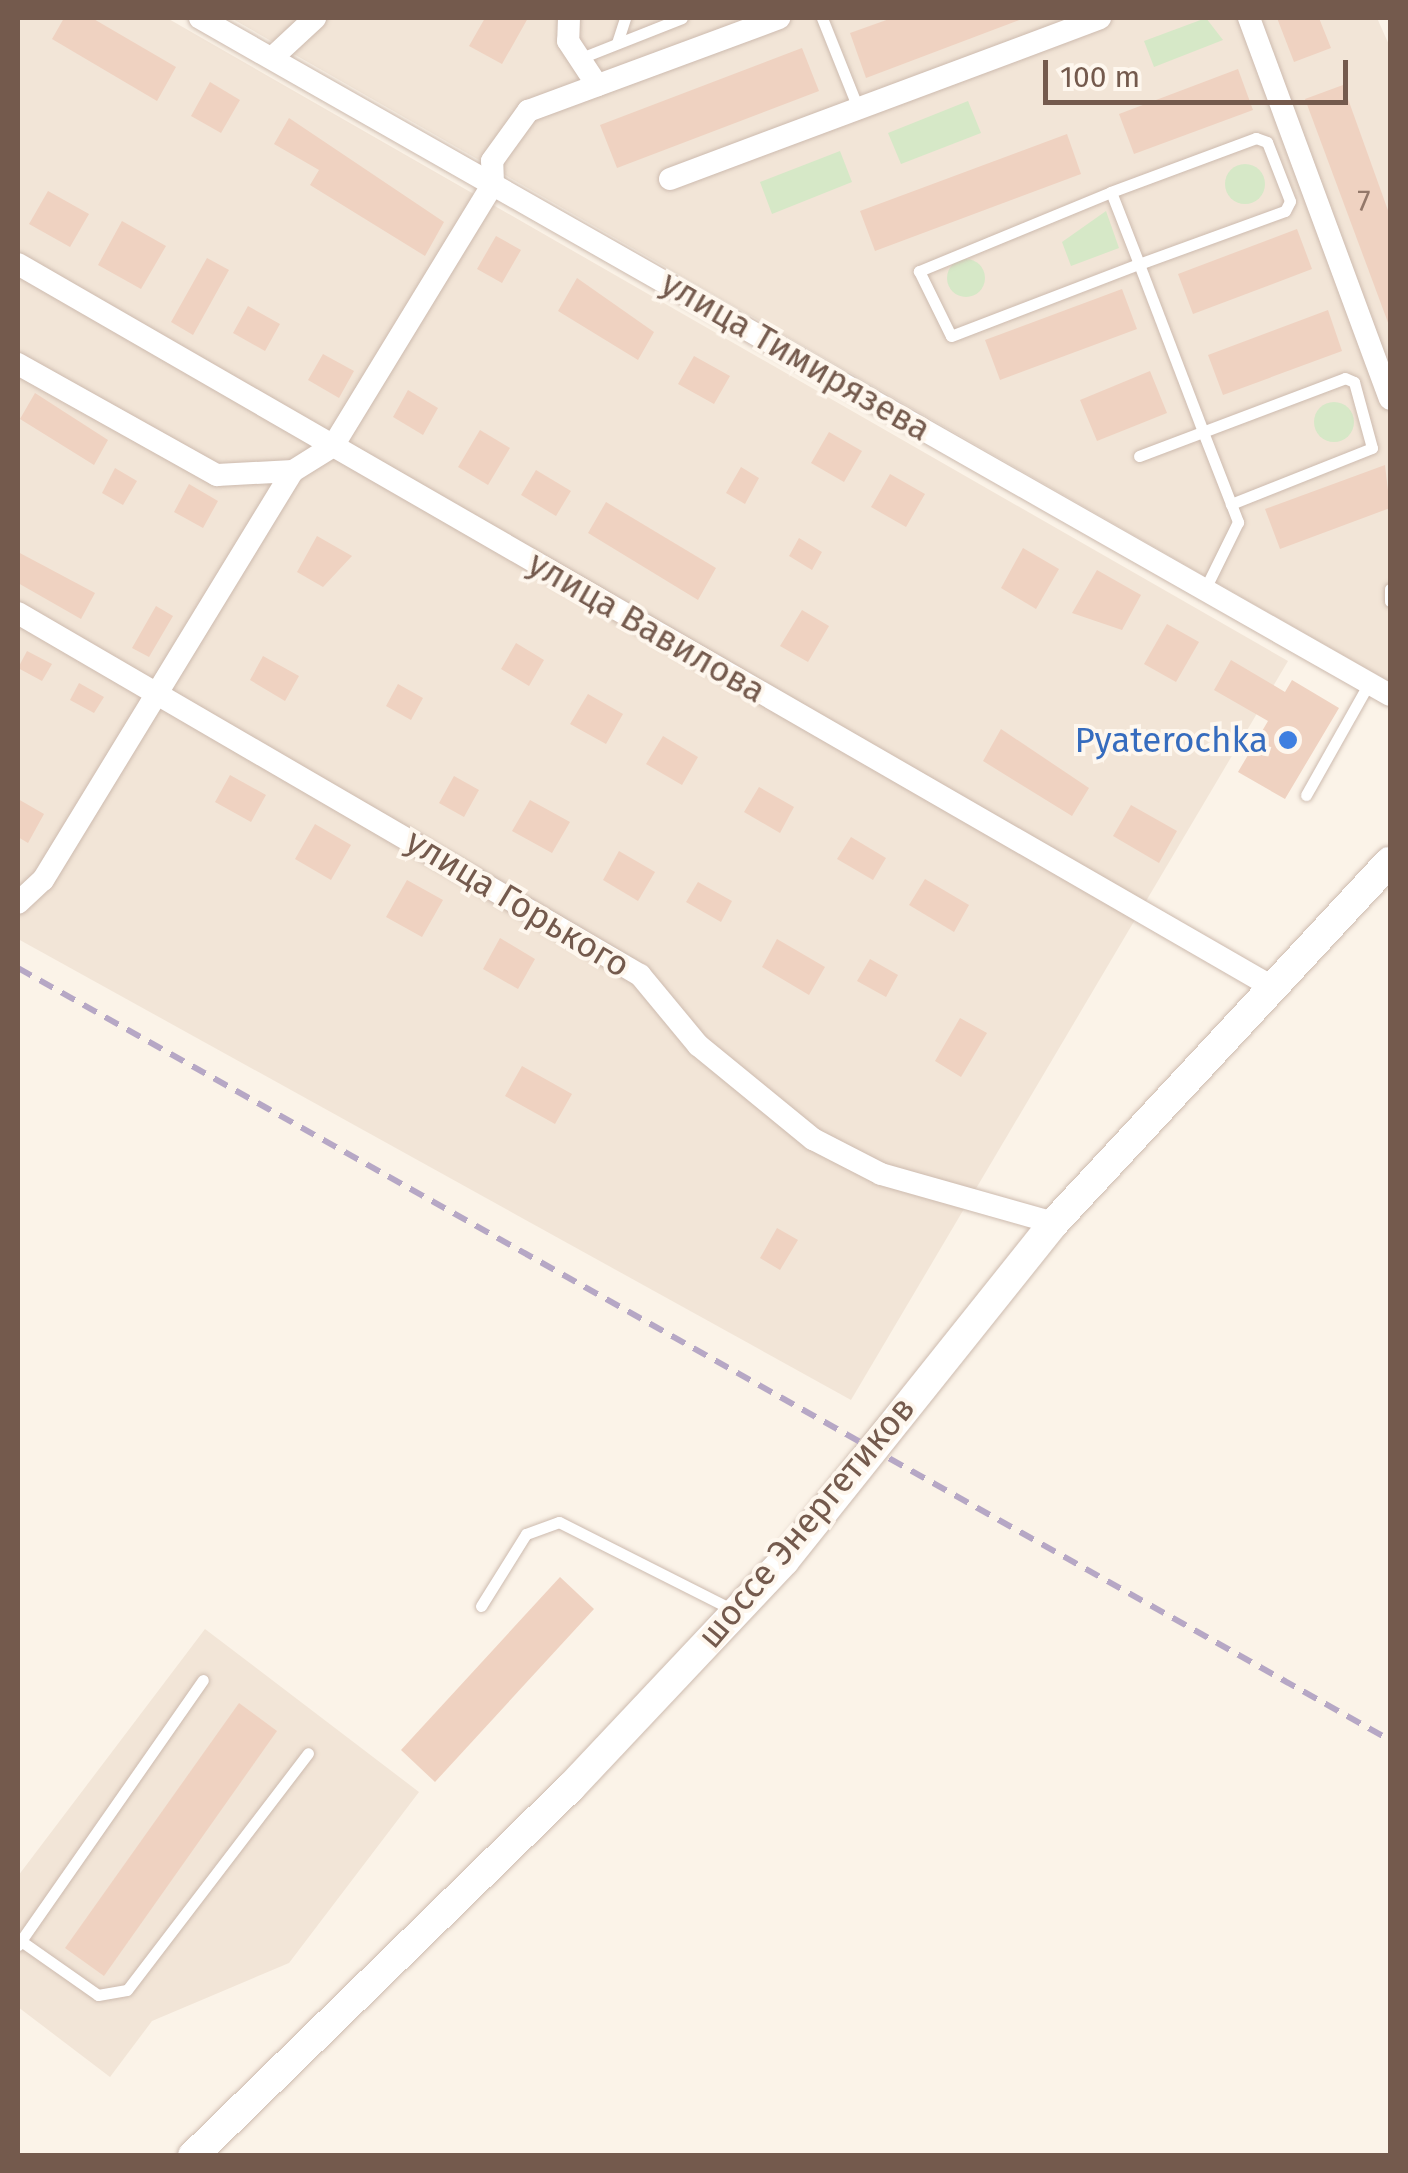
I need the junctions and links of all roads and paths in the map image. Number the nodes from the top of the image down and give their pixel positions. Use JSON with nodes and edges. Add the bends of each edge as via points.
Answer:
{"nodes":[{"id":1,"x":200,"y":18,"type":"edge"},
{"id":2,"x":315,"y":18,"type":"edge"},
{"id":3,"x":568,"y":18,"type":"edge"},
{"id":4,"x":624,"y":18,"type":"edge"},
{"id":5,"x":682,"y":18,"type":"edge"},
{"id":6,"x":779,"y":18,"type":"edge"},
{"id":7,"x":822,"y":18,"type":"edge"},
{"id":8,"x":1100,"y":18,"type":"edge"},
{"id":9,"x":1250,"y":18,"type":"edge"},
{"id":10,"x":618,"y":43,"type":"junction"},
{"id":11,"x":586,"y":56,"type":"junction"},
{"id":12,"x":272,"y":58,"type":"junction"},
{"id":13,"x":597,"y":85,"type":"junction"},
{"id":14,"x":858,"y":108,"type":"junction"},
{"id":15,"x":670,"y":179,"type":"dead end"},
{"id":16,"x":493,"y":184,"type":"junction"},
{"id":17,"x":1111,"y":192,"type":"junction"},
{"id":18,"x":18,"y":264,"type":"edge"},
{"id":19,"x":1139,"y":264,"type":"junction"},
{"id":20,"x":18,"y":364,"type":"edge"},
{"id":21,"x":1390,"y":399,"type":"edge"},
{"id":22,"x":1203,"y":432,"type":"junction"},
{"id":23,"x":332,"y":446,"type":"junction"},
{"id":24,"x":1138,"y":456,"type":"dead end"},
{"id":25,"x":293,"y":471,"type":"junction"},
{"id":26,"x":1231,"y":504,"type":"junction"},
{"id":27,"x":1205,"y":589,"type":"junction"},
{"id":28,"x":1390,"y":589,"type":"edge"},
{"id":29,"x":1390,"y":601,"type":"edge"},
{"id":30,"x":18,"y":613,"type":"edge"},
{"id":31,"x":1369,"y":683,"type":"junction"},
{"id":32,"x":158,"y":691,"type":"junction"},
{"id":33,"x":1390,"y":696,"type":"edge"},
{"id":34,"x":1306,"y":795,"type":"dead end"},
{"id":35,"x":1390,"y":862,"type":"edge"},
{"id":36,"x":18,"y":903,"type":"edge"},
{"id":37,"x":1276,"y":990,"type":"junction"},
{"id":38,"x":1054,"y":1223,"type":"junction"},
{"id":39,"x":481,"y":1606,"type":"dead end"},
{"id":40,"x":736,"y":1612,"type":"junction"},
{"id":41,"x":203,"y":1680,"type":"dead end"},
{"id":42,"x":308,"y":1753,"type":"dead end"},
{"id":43,"x":19,"y":1943,"type":"edge"},
{"id":44,"x":193,"y":2156,"type":"edge"}],
"edges":[{"from":1,"to":12,"type":"street","name":"улица Тимирязева"},
{"from":2,"to":12,"type":"street"},
{"from":3,"to":11,"type":"street","via":[[568,41]]},
{"from":4,"to":10,"type":"lane"},
{"from":5,"to":10,"type":"lane"},
{"from":6,"to":13,"type":"street"},
{"from":7,"to":14,"type":"lane"},
{"from":8,"to":14,"type":"street"},
{"from":9,"to":21,"type":"street"},
{"from":10,"to":11,"type":"lane"},
{"from":11,"to":13,"type":"street"},
{"from":12,"to":16,"type":"street","name":"улица Тимирязева"},
{"from":13,"to":16,"type":"street","via":[[528,112],[492,161]]},
{"from":14,"to":15,"type":"street"},
{"from":16,"to":23,"type":"street"},
{"from":16,"to":27,"type":"street","name":"улица Тимирязева"},
{"from":17,"to":19,"type":"lane"},
{"from":17,"to":19,"type":"lane","via":[[1256,138],[1268,142],[1290,200],[1285,210]]},
{"from":17,"to":19,"type":"lane","via":[[918,271],[951,336]]},
{"from":18,"to":23,"type":"street","name":"улица Вавилова"},
{"from":19,"to":22,"type":"lane"},
{"from":20,"to":25,"type":"street","via":[[218,475]]},
{"from":22,"to":24,"type":"lane"},
{"from":22,"to":26,"type":"lane"},
{"from":22,"to":26,"type":"lane","via":[[1345,378],[1369,419],[1372,448]]},
{"from":23,"to":25,"type":"street"},
{"from":23,"to":37,"type":"street","name":"улица Вавилова"},
{"from":25,"to":32,"type":"street"},
{"from":26,"to":27,"type":"lane","via":[[1238,522]]},
{"from":27,"to":31,"type":"street","name":"улица Тимирязева"},
{"from":28,"to":29,"type":"lane"},
{"from":30,"to":32,"type":"street","name":"улица Горького"},
{"from":31,"to":33,"type":"street","name":"улица Тимирязева"},
{"from":31,"to":34,"type":"lane"},
{"from":32,"to":36,"type":"street","via":[[43,880]]},
{"from":32,"to":38,"type":"street","name":"улица Горького","via":[[640,975],[698,1045],[813,1139],[881,1174]]},
{"from":35,"to":37,"type":"main road","name":"шоссе Энергетиков"},
{"from":37,"to":38,"type":"main road","name":"шоссе Энергетиков"},
{"from":38,"to":40,"type":"main road","name":"шоссе Энергетиков"},
{"from":39,"to":40,"type":"lane","via":[[526,1534],[559,1522],[711,1591]]},
{"from":40,"to":44,"type":"main road","name":"шоссе Энергетиков","via":[[571,1787]]},
{"from":41,"to":43,"type":"lane"},
{"from":42,"to":43,"type":"lane","via":[[127,1990],[98,1996]]}]}
